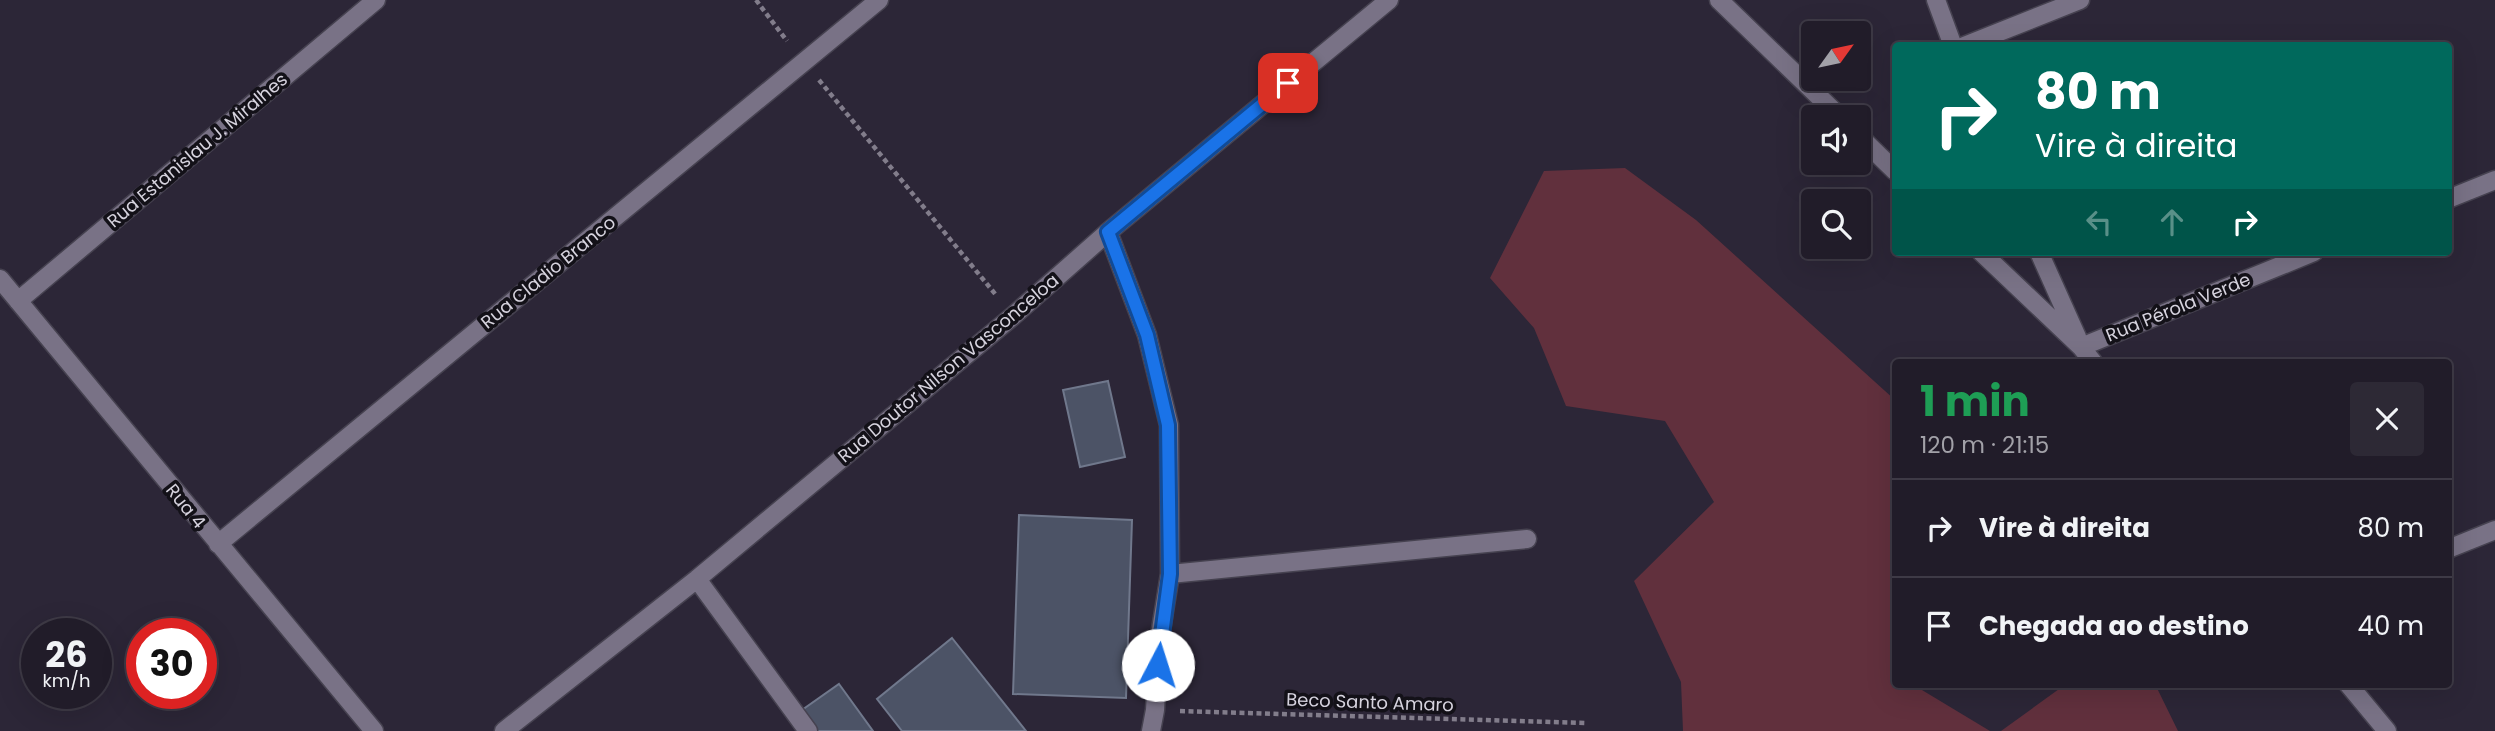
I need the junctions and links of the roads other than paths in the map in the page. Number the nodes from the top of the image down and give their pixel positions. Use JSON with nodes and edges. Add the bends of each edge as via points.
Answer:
{"nodes":[{"id":1,"x":376,"y":0,"type":"edge"},
{"id":2,"x":879,"y":0,"type":"edge"},
{"id":3,"x":1389,"y":0,"type":"edge"},
{"id":4,"x":1719,"y":0,"type":"edge"},
{"id":5,"x":1936,"y":0,"type":"edge"},
{"id":6,"x":2080,"y":0,"type":"edge"},
{"id":7,"x":1952,"y":42,"type":"edge"},
{"id":8,"x":1974,"y":42,"type":"edge"},
{"id":9,"x":1828,"y":105,"type":"edge"},
{"id":10,"x":1871,"y":148,"type":"edge"},
{"id":11,"x":1892,"y":168,"type":"edge"},
{"id":12,"x":2495,"y":180,"type":"edge"},
{"id":13,"x":2452,"y":197,"type":"edge"},
{"id":14,"x":1108,"y":232,"type":"junction"},
{"id":15,"x":1985,"y":256,"type":"edge"},
{"id":16,"x":2041,"y":256,"type":"edge"},
{"id":17,"x":2304,"y":256,"type":"edge"},
{"id":18,"x":0,"y":279,"type":"edge"},
{"id":19,"x":18,"y":301,"type":"junction"},
{"id":20,"x":2081,"y":347,"type":"junction"},
{"id":21,"x":2091,"y":359,"type":"edge"},
{"id":22,"x":2495,"y":530,"type":"edge"},
{"id":23,"x":1527,"y":539,"type":"dead end"},
{"id":24,"x":218,"y":544,"type":"junction"},
{"id":25,"x":2452,"y":547,"type":"edge"},
{"id":26,"x":1170,"y":574,"type":"junction"},
{"id":27,"x":697,"y":579,"type":"junction"},
{"id":28,"x":2351,"y":688,"type":"edge"},
{"id":29,"x":374,"y":731,"type":"edge"},
{"id":30,"x":504,"y":731,"type":"edge"},
{"id":31,"x":808,"y":731,"type":"edge"},
{"id":32,"x":1151,"y":731,"type":"edge"},
{"id":33,"x":2387,"y":731,"type":"edge"}],
"edges":[{"from":1,"to":19,"type":"street","name":"Rua Estanislau J. Miralhes"},
{"from":2,"to":24,"type":"street","name":"Rua Cladio Branco"},
{"from":3,"to":14,"type":"street","name":"Rua Doutor Nilson Vasconceloa"},
{"from":4,"to":9,"type":"street"},
{"from":5,"to":7,"type":"street"},
{"from":6,"to":8,"type":"street"},
{"from":10,"to":11,"type":"street"},
{"from":12,"to":13,"type":"street"},
{"from":14,"to":26,"type":"street","via":[[1147,335],[1168,425]]},
{"from":14,"to":27,"type":"street","name":"Rua Doutor Nilson Vasconceloa"},
{"from":15,"to":20,"type":"street"},
{"from":16,"to":20,"type":"street"},
{"from":17,"to":20,"type":"street","name":"Rua Pérola Verde"},
{"from":18,"to":19,"type":"street","name":"Rua 4"},
{"from":19,"to":24,"type":"street","name":"Rua 4"},
{"from":20,"to":21,"type":"street"},
{"from":22,"to":25,"type":"street"},
{"from":23,"to":26,"type":"street"},
{"from":24,"to":29,"type":"street","name":"Rua 4"},
{"from":26,"to":32,"type":"street"},
{"from":27,"to":30,"type":"street","name":"Rua Doutor Nilson Vasconceloa"},
{"from":27,"to":31,"type":"street"},
{"from":28,"to":33,"type":"street"}]}
